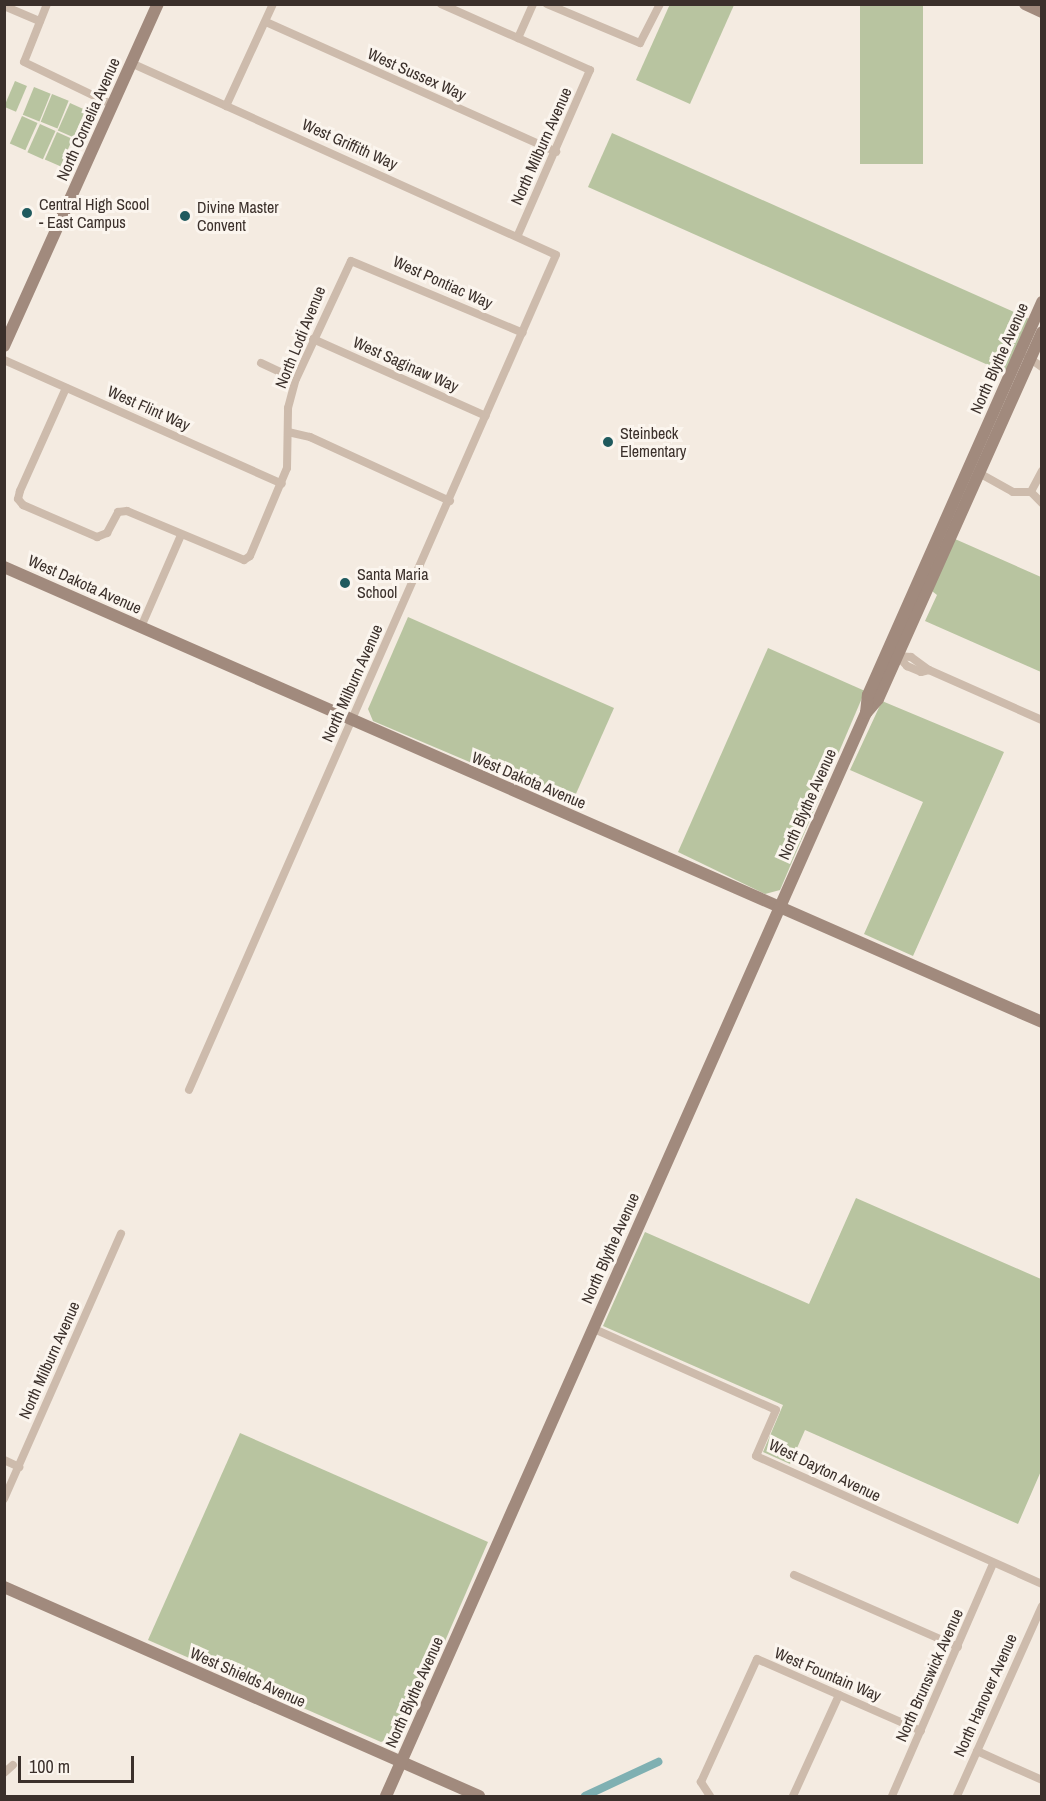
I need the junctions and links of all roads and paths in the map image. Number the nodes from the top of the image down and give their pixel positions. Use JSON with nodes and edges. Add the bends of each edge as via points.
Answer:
{"nodes":[{"id":1,"x":47,"y":4,"type":"edge"},
{"id":2,"x":158,"y":4,"type":"edge"},
{"id":3,"x":273,"y":4,"type":"edge"},
{"id":4,"x":441,"y":4,"type":"edge"},
{"id":5,"x":533,"y":4,"type":"edge"},
{"id":6,"x":547,"y":4,"type":"edge"},
{"id":7,"x":660,"y":4,"type":"edge"},
{"id":8,"x":1025,"y":4,"type":"edge"},
{"id":9,"x":4,"y":6,"type":"edge"},
{"id":10,"x":1041,"y":12,"type":"edge"},
{"id":11,"x":40,"y":21,"type":"junction"},
{"id":12,"x":266,"y":22,"type":"junction"},
{"id":13,"x":518,"y":38,"type":"junction"},
{"id":14,"x":131,"y":63,"type":"junction"},
{"id":15,"x":111,"y":104,"type":"junction"},
{"id":16,"x":226,"y":106,"type":"junction"},
{"id":17,"x":556,"y":152,"type":"junction"},
{"id":18,"x":518,"y":235,"type":"junction"},
{"id":19,"x":556,"y":255,"type":"joint"},
{"id":20,"x":351,"y":261,"type":"joint"},
{"id":21,"x":1041,"y":302,"type":"edge"},
{"id":22,"x":1041,"y":315,"type":"edge"},
{"id":23,"x":1041,"y":332,"type":"edge"},
{"id":24,"x":523,"y":333,"type":"junction"},
{"id":25,"x":313,"y":339,"type":"junction"},
{"id":26,"x":4,"y":346,"type":"edge"},
{"id":27,"x":1034,"y":356,"type":"edge"},
{"id":28,"x":4,"y":360,"type":"edge"},
{"id":29,"x":261,"y":363,"type":"dead end"},
{"id":30,"x":1041,"y":367,"type":"edge"},
{"id":31,"x":296,"y":379,"type":"junction"},
{"id":32,"x":66,"y":387,"type":"junction"},
{"id":33,"x":486,"y":416,"type":"junction"},
{"id":34,"x":288,"y":432,"type":"junction"},
{"id":35,"x":1041,"y":471,"type":"edge"},
{"id":36,"x":979,"y":473,"type":"junction"},
{"id":37,"x":282,"y":484,"type":"junction"},
{"id":38,"x":1031,"y":492,"type":"junction"},
{"id":39,"x":962,"y":496,"type":"junction"},
{"id":40,"x":450,"y":501,"type":"junction"},
{"id":41,"x":1041,"y":503,"type":"edge"},
{"id":42,"x":181,"y":535,"type":"junction"},
{"id":43,"x":4,"y":567,"type":"edge"},
{"id":44,"x":916,"y":586,"type":"junction"},
{"id":45,"x":141,"y":627,"type":"junction"},
{"id":46,"x":897,"y":656,"type":"junction"},
{"id":47,"x":866,"y":713,"type":"junction"},
{"id":48,"x":351,"y":719,"type":"junction"},
{"id":49,"x":1041,"y":720,"type":"edge"},
{"id":50,"x":780,"y":907,"type":"junction"},
{"id":51,"x":1041,"y":1022,"type":"edge"},
{"id":52,"x":189,"y":1090,"type":"dead end"},
{"id":53,"x":121,"y":1234,"type":"dead end"},
{"id":54,"x":592,"y":1328,"type":"junction"},
{"id":55,"x":4,"y":1460,"type":"edge"},
{"id":56,"x":19,"y":1467,"type":"junction"},
{"id":57,"x":4,"y":1498,"type":"edge"},
{"id":58,"x":993,"y":1564,"type":"junction"},
{"id":59,"x":794,"y":1575,"type":"dead end"},
{"id":60,"x":1041,"y":1584,"type":"edge"},
{"id":61,"x":4,"y":1587,"type":"edge"},
{"id":62,"x":1041,"y":1606,"type":"edge"},
{"id":63,"x":958,"y":1647,"type":"junction"},
{"id":64,"x":839,"y":1695,"type":"junction"},
{"id":65,"x":921,"y":1731,"type":"junction"},
{"id":66,"x":976,"y":1752,"type":"junction"},
{"id":67,"x":401,"y":1762,"type":"junction"},
{"id":68,"x":13,"y":1765,"type":"dead end"},
{"id":69,"x":4,"y":1773,"type":"edge"},
{"id":70,"x":1041,"y":1780,"type":"edge"},
{"id":71,"x":386,"y":1797,"type":"edge"},
{"id":72,"x":479,"y":1797,"type":"edge"},
{"id":73,"x":710,"y":1797,"type":"edge"},
{"id":74,"x":793,"y":1797,"type":"edge"},
{"id":75,"x":892,"y":1797,"type":"edge"},
{"id":76,"x":957,"y":1797,"type":"edge"}],
"edges":[{"from":1,"to":11,"type":"street"},
{"from":2,"to":14,"type":"street","name":"North Cornelia Avenue"},
{"from":3,"to":12,"type":"street"},
{"from":4,"to":13,"type":"street"},
{"from":5,"to":13,"type":"street"},
{"from":6,"to":7,"type":"street","via":[[640,43]]},
{"from":8,"to":10,"type":"street"},
{"from":9,"to":11,"type":"street"},
{"from":11,"to":15,"type":"street","via":[[24,62]]},
{"from":12,"to":16,"type":"street"},
{"from":12,"to":17,"type":"street","name":"West Sussex Way"},
{"from":13,"to":17,"type":"street","name":"North Milburn Avenue","via":[[590,70]]},
{"from":14,"to":15,"type":"street","name":"North Cornelia Avenue"},
{"from":14,"to":16,"type":"street","name":"West Griffith Way"},
{"from":15,"to":26,"type":"street","name":"North Cornelia Avenue"},
{"from":16,"to":18,"type":"street","name":"West Griffith Way"},
{"from":17,"to":18,"type":"street","name":"North Milburn Avenue"},
{"from":18,"to":19,"type":"street","name":"West Griffith Way"},
{"from":19,"to":24,"type":"street","name":"North Milburn Avenue"},
{"from":20,"to":24,"type":"street","name":"West Pontiac Way"},
{"from":20,"to":25,"type":"street","name":"North Lodi Avenue"},
{"from":21,"to":39,"type":"street","name":"North Blythe Avenue"},
{"from":22,"to":27,"type":"street","name":"North Blythe Avenue","via":[[1027,349]]},
{"from":23,"to":27,"type":"street","name":"North Blythe Avenue"},
{"from":24,"to":33,"type":"street","name":"North Milburn Avenue"},
{"from":25,"to":31,"type":"street","name":"North Lodi Avenue"},
{"from":25,"to":33,"type":"street","name":"West Saginaw Way"},
{"from":27,"to":30,"type":"street"},
{"from":27,"to":36,"type":"street","name":"North Blythe Avenue"},
{"from":28,"to":32,"type":"street","name":"West Flint Way"},
{"from":29,"to":31,"type":"street"},
{"from":31,"to":34,"type":"street","name":"North Lodi Avenue","via":[[288,408]]},
{"from":32,"to":37,"type":"street","name":"West Flint Way"},
{"from":32,"to":42,"type":"street","via":[[18,500],[97,537],[107,533],[118,512],[127,511]]},
{"from":33,"to":40,"type":"street","name":"North Milburn Avenue"},
{"from":34,"to":37,"type":"street","name":"North Lodi Avenue","via":[[289,452]]},
{"from":34,"to":40,"type":"street","via":[[310,437]]},
{"from":35,"to":38,"type":"street"},
{"from":36,"to":38,"type":"street","via":[[1013,492]]},
{"from":36,"to":39,"type":"street","name":"North Blythe Avenue"},
{"from":37,"to":42,"type":"street","name":"North Lodi Avenue","via":[[250,556],[244,561]]},
{"from":38,"to":41,"type":"street"},
{"from":39,"to":44,"type":"street","name":"North Blythe Avenue"},
{"from":39,"to":46,"type":"street","name":"North Blythe Avenue"},
{"from":40,"to":48,"type":"street","name":"North Milburn Avenue"},
{"from":42,"to":45,"type":"street"},
{"from":43,"to":45,"type":"street","name":"West Dakota Avenue"},
{"from":44,"to":46,"type":"street","name":"North Blythe Avenue","via":[[917,594],[894,646]]},
{"from":44,"to":47,"type":"street","name":"North Blythe Avenue","via":[[868,695]]},
{"from":45,"to":48,"type":"street","name":"West Dakota Avenue"},
{"from":46,"to":47,"type":"street","name":"North Blythe Avenue","via":[[878,699]]},
{"from":46,"to":49,"type":"street","via":[[911,657],[929,670]]},
{"from":47,"to":50,"type":"street","name":"North Blythe Avenue"},
{"from":48,"to":50,"type":"street","name":"West Dakota Avenue"},
{"from":48,"to":52,"type":"street","name":"North Milburn Avenue"},
{"from":50,"to":51,"type":"street","name":"West Dakota Avenue"},
{"from":50,"to":54,"type":"street","name":"North Blythe Avenue"},
{"from":53,"to":56,"type":"street","name":"North Milburn Avenue"},
{"from":54,"to":58,"type":"street","name":"West Dayton Avenue","via":[[776,1410],[756,1456]]},
{"from":54,"to":67,"type":"street","name":"North Blythe Avenue"},
{"from":55,"to":56,"type":"street"},
{"from":56,"to":57,"type":"street","name":"North Milburn Avenue"},
{"from":58,"to":60,"type":"street","name":"West Dayton Avenue"},
{"from":58,"to":63,"type":"street","name":"North Brunswick Avenue"},
{"from":59,"to":63,"type":"street"},
{"from":61,"to":67,"type":"street","name":"West Shields Avenue"},
{"from":62,"to":66,"type":"street","name":"North Hanover Avenue"},
{"from":63,"to":65,"type":"street","name":"North Brunswick Avenue"},
{"from":64,"to":65,"type":"street","name":"West Fountain Way"},
{"from":64,"to":73,"type":"street","name":"West Fountain Way","via":[[757,1659],[701,1782]]},
{"from":64,"to":74,"type":"street"},
{"from":65,"to":75,"type":"street","name":"North Brunswick Avenue"},
{"from":66,"to":70,"type":"street"},
{"from":66,"to":76,"type":"street","name":"North Hanover Avenue"},
{"from":67,"to":71,"type":"street","name":"North Blythe Avenue"},
{"from":67,"to":72,"type":"street","name":"West Shields Avenue"},
{"from":68,"to":69,"type":"street"}]}
